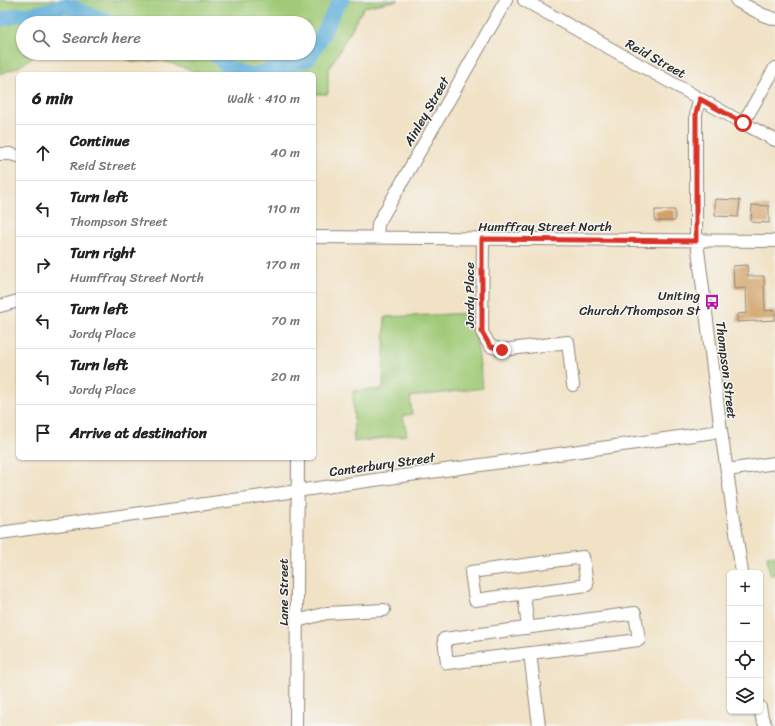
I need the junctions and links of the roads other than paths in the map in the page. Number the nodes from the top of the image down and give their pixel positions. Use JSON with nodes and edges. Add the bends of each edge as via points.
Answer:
{"nodes":[{"id":1,"x":506,"y":0,"type":"edge"},
{"id":2,"x":524,"y":0,"type":"edge"},
{"id":3,"x":737,"y":1,"type":"dead end"},
{"id":4,"x":775,"y":19,"type":"edge"},
{"id":5,"x":775,"y":68,"type":"edge"},
{"id":6,"x":700,"y":99,"type":"junction"},
{"id":7,"x":743,"y":123,"type":"junction"},
{"id":8,"x":775,"y":140,"type":"edge"},
{"id":9,"x":0,"y":154,"type":"edge"},
{"id":10,"x":16,"y":154,"type":"edge"},
{"id":11,"x":316,"y":237,"type":"edge"},
{"id":12,"x":376,"y":238,"type":"junction"},
{"id":13,"x":482,"y":239,"type":"junction"},
{"id":14,"x":696,"y":241,"type":"junction"},
{"id":15,"x":775,"y":241,"type":"edge"},
{"id":16,"x":16,"y":302,"type":"edge"},
{"id":17,"x":0,"y":306,"type":"edge"},
{"id":18,"x":573,"y":385,"type":"dead end"},
{"id":19,"x":721,"y":431,"type":"junction"},
{"id":20,"x":298,"y":460,"type":"edge"},
{"id":21,"x":775,"y":463,"type":"edge"},
{"id":22,"x":728,"y":470,"type":"junction"},
{"id":23,"x":297,"y":490,"type":"junction"},
{"id":24,"x":0,"y":533,"type":"edge"},
{"id":25,"x":742,"y":570,"type":"edge"},
{"id":26,"x":524,"y":594,"type":"junction"},
{"id":27,"x":384,"y":610,"type":"dead end"},
{"id":28,"x":296,"y":621,"type":"junction"},
{"id":29,"x":528,"y":628,"type":"junction"},
{"id":30,"x":530,"y":653,"type":"junction"},
{"id":31,"x":761,"y":714,"type":"edge"},
{"id":32,"x":296,"y":726,"type":"edge"},
{"id":33,"x":539,"y":726,"type":"edge"},
{"id":34,"x":766,"y":726,"type":"edge"}],
"edges":[{"from":1,"to":12,"type":"street","name":"Ainley Street","via":[[378,224]]},
{"from":2,"to":6,"type":"street","name":"Reid Street"},
{"from":3,"to":4,"type":"street"},
{"from":5,"to":7,"type":"street"},
{"from":6,"to":7,"type":"street","name":"Reid Street"},
{"from":6,"to":14,"type":"street","name":"Thompson Street","via":[[696,114]]},
{"from":7,"to":8,"type":"street","name":"Reid Street"},
{"from":9,"to":10,"type":"street"},
{"from":11,"to":12,"type":"street","name":"Humffray Street North"},
{"from":12,"to":13,"type":"street","name":"Humffray Street North"},
{"from":13,"to":14,"type":"street","name":"Humffray Street North"},
{"from":13,"to":18,"type":"street","name":"Jordy Place","via":[[482,332],[490,346],[502,350],[568,342]]},
{"from":14,"to":15,"type":"street","name":"Humffray Street North"},
{"from":14,"to":19,"type":"street","name":"Thompson Street"},
{"from":16,"to":17,"type":"street"},
{"from":19,"to":22,"type":"street","name":"Thompson Street"},
{"from":19,"to":23,"type":"street","name":"Canterbury Street"},
{"from":20,"to":23,"type":"street","name":"Lane Street"},
{"from":21,"to":22,"type":"street"},
{"from":22,"to":25,"type":"street","name":"Thompson Street"},
{"from":23,"to":24,"type":"street","name":"Canterbury Street"},
{"from":23,"to":28,"type":"street","name":"Lane Street"},
{"from":26,"to":26,"type":"street","via":[[475,600],[471,572],[583,557],[587,585]]},
{"from":26,"to":29,"type":"street"},
{"from":27,"to":28,"type":"street","via":[[327,614]]},
{"from":28,"to":32,"type":"street","name":"Lane Street"},
{"from":29,"to":30,"type":"street","via":[[444,639],[447,663]]},
{"from":29,"to":30,"type":"street","via":[[635,614],[639,640]]},
{"from":30,"to":33,"type":"street"},
{"from":31,"to":34,"type":"street"}]}
